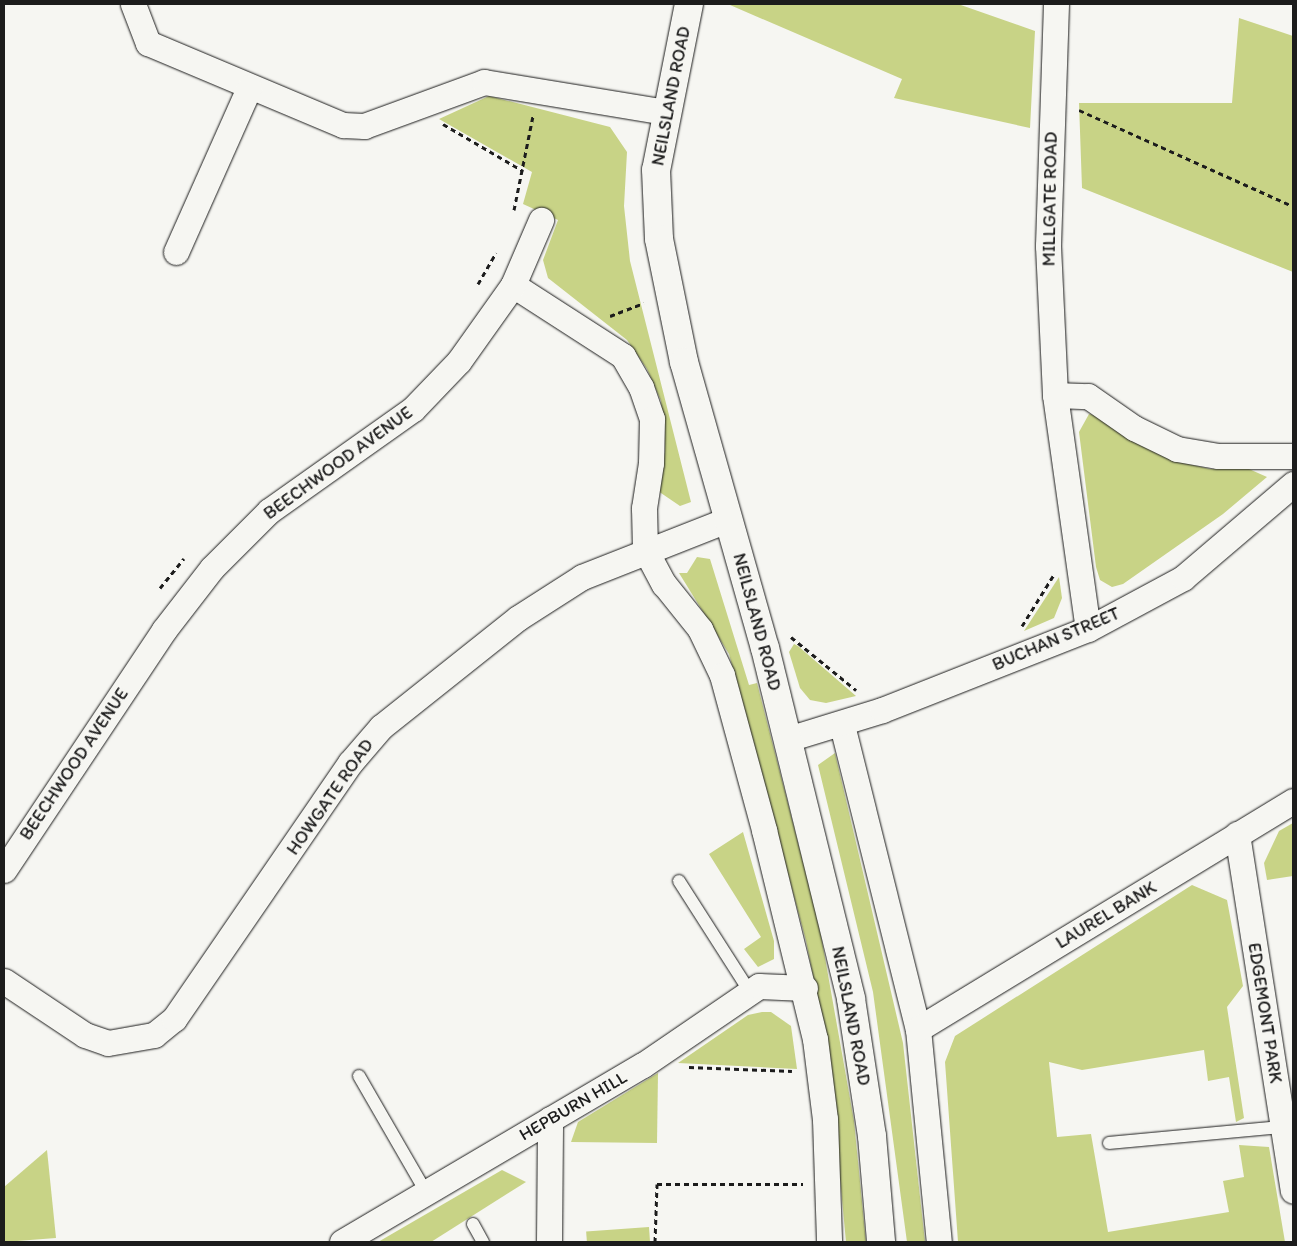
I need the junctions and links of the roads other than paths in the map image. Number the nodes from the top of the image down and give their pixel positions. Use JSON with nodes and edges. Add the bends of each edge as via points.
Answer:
{"nodes":[{"id":1,"x":133,"y":4,"type":"edge"},
{"id":2,"x":688,"y":4,"type":"edge"},
{"id":3,"x":1056,"y":4,"type":"edge"},
{"id":4,"x":249,"y":88,"type":"junction"},
{"id":5,"x":665,"y":112,"type":"junction"},
{"id":6,"x":541,"y":220,"type":"dead end"},
{"id":7,"x":176,"y":252,"type":"dead end"},
{"id":8,"x":513,"y":285,"type":"junction"},
{"id":9,"x":1055,"y":395,"type":"junction"},
{"id":10,"x":1285,"y":456,"type":"edge"},
{"id":11,"x":1293,"y":484,"type":"edge"},
{"id":12,"x":729,"y":518,"type":"junction"},
{"id":13,"x":645,"y":549,"type":"junction"},
{"id":14,"x":1088,"y":629,"type":"junction"},
{"id":15,"x":842,"y":725,"type":"junction"},
{"id":16,"x":788,"y":739,"type":"junction"},
{"id":17,"x":1293,"y":801,"type":"edge"},
{"id":18,"x":1237,"y":834,"type":"junction"},
{"id":19,"x":4,"y":870,"type":"edge"},
{"id":20,"x":679,"y":881,"type":"dead end"},
{"id":21,"x":4,"y":981,"type":"edge"},
{"id":22,"x":805,"y":988,"type":"junction"},
{"id":23,"x":750,"y":992,"type":"junction"},
{"id":24,"x":918,"y":1029,"type":"junction"},
{"id":25,"x":359,"y":1076,"type":"dead end"},
{"id":26,"x":550,"y":1119,"type":"junction"},
{"id":27,"x":1283,"y":1126,"type":"junction"},
{"id":28,"x":1109,"y":1143,"type":"dead end"},
{"id":29,"x":1293,"y":1191,"type":"edge"},
{"id":30,"x":426,"y":1192,"type":"junction"},
{"id":31,"x":473,"y":1224,"type":"dead end"},
{"id":32,"x":342,"y":1242,"type":"edge"},
{"id":33,"x":483,"y":1242,"type":"edge"},
{"id":34,"x":549,"y":1242,"type":"edge"},
{"id":35,"x":829,"y":1242,"type":"edge"},
{"id":36,"x":881,"y":1242,"type":"edge"},
{"id":37,"x":939,"y":1242,"type":"edge"}],
"edges":[{"from":1,"to":4,"type":"street","via":[[148,43]]},
{"from":2,"to":5,"type":"street","name":"NEILSLAND ROAD"},
{"from":3,"to":9,"type":"street","name":"MILLGATE ROAD","via":[[1048,246]]},
{"from":4,"to":5,"type":"street","via":[[343,125],[364,126],[484,82]]},
{"from":4,"to":7,"type":"street"},
{"from":5,"to":12,"type":"street","name":"NEILSLAND ROAD","via":[[656,170],[660,239],[684,362]]},
{"from":6,"to":8,"type":"street","name":"BEECHWOOD AVENUE"},
{"from":8,"to":13,"type":"street","via":[[583,327],[623,356],[652,419],[651,463],[644,508]]},
{"from":8,"to":19,"type":"street","name":"BEECHWOOD AVENUE","via":[[459,361],[413,409],[269,511],[212,568],[164,630]]},
{"from":9,"to":10,"type":"street","via":[[1088,396],[1134,428],[1177,449],[1218,456]]},
{"from":9,"to":14,"type":"street","name":"MILLGATE ROAD"},
{"from":11,"to":14,"type":"street","name":"BUCHAN STREET","via":[[1183,578]]},
{"from":12,"to":13,"type":"street","name":"HOWGATE ROAD"},
{"from":12,"to":16,"type":"street","name":"NEILSLAND ROAD"},
{"from":13,"to":21,"type":"street","name":"HOWGATE ROAD","via":[[582,577],[518,618],[381,727],[350,763],[174,1018],[154,1035],[108,1043],[85,1035]]},
{"from":13,"to":22,"type":"street","via":[[664,584],[700,629],[722,675]]},
{"from":14,"to":15,"type":"street","name":"BUCHAN STREET"},
{"from":15,"to":16,"type":"street","name":"BUCHAN STREET"},
{"from":15,"to":24,"type":"street"},
{"from":16,"to":36,"type":"street","name":"NEILSLAND ROAD","via":[[851,999],[872,1136]]},
{"from":17,"to":18,"type":"street","name":"LAUREL BANK"},
{"from":18,"to":24,"type":"street","name":"LAUREL BANK"},
{"from":18,"to":27,"type":"street","name":"EDGEMONT PARK"},
{"from":20,"to":23,"type":"lane"},
{"from":22,"to":23,"type":"street","name":"HEPBURN HILL","via":[[759,986]]},
{"from":22,"to":35,"type":"street","via":[[819,1072]]},
{"from":23,"to":26,"type":"street","name":"HEPBURN HILL","via":[[643,1066]]},
{"from":24,"to":37,"type":"street"},
{"from":25,"to":30,"type":"lane"},
{"from":26,"to":30,"type":"street","name":"HEPBURN HILL"},
{"from":26,"to":34,"type":"street"},
{"from":27,"to":28,"type":"lane"},
{"from":27,"to":29,"type":"street","name":"EDGEMONT PARK"},
{"from":30,"to":32,"type":"street","name":"HEPBURN HILL"},
{"from":31,"to":33,"type":"lane"}]}
